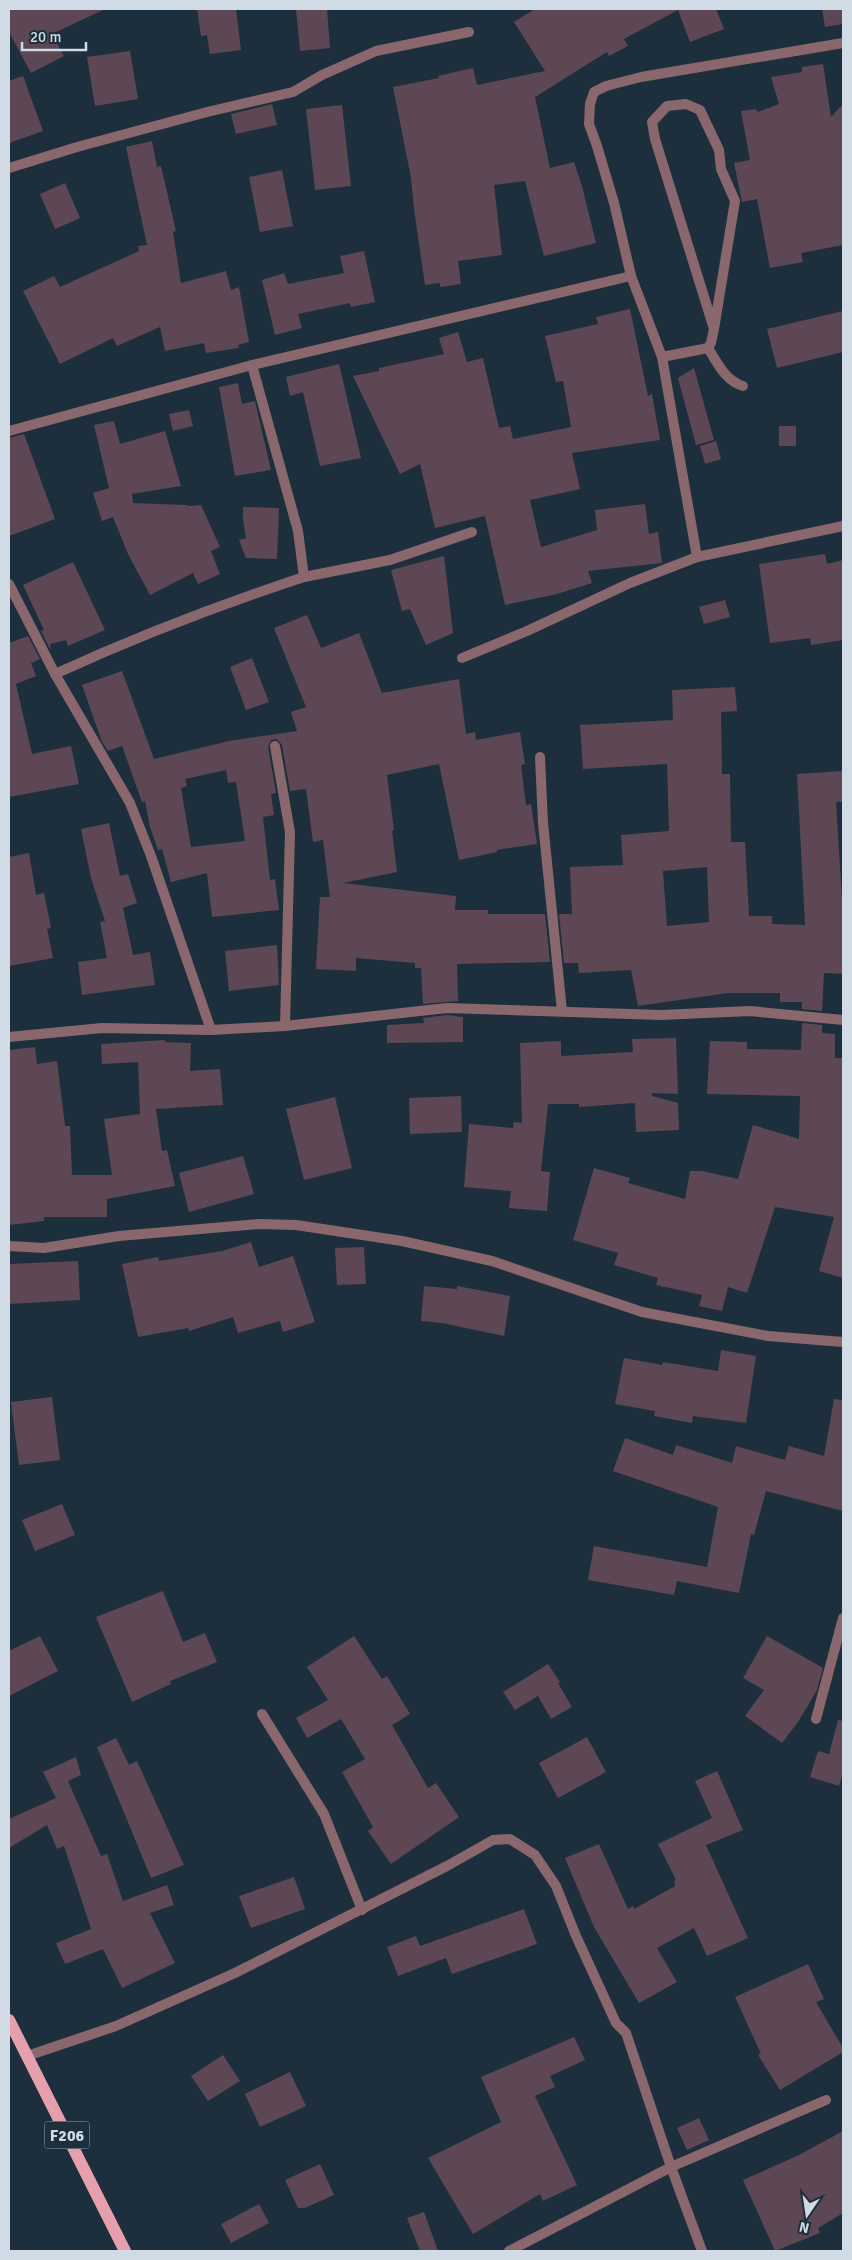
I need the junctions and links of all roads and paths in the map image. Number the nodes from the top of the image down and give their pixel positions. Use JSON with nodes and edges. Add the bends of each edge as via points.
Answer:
{"nodes":[{"id":1,"x":469,"y":32,"type":"dead end"},
{"id":2,"x":843,"y":43,"type":"edge"},
{"id":3,"x":9,"y":168,"type":"edge"},
{"id":4,"x":631,"y":276,"type":"junction"},
{"id":5,"x":714,"y":329,"type":"junction"},
{"id":6,"x":708,"y":348,"type":"junction"},
{"id":7,"x":662,"y":357,"type":"junction"},
{"id":8,"x":252,"y":365,"type":"junction"},
{"id":9,"x":743,"y":386,"type":"dead end"},
{"id":10,"x":9,"y":431,"type":"edge"},
{"id":11,"x":843,"y":526,"type":"edge"},
{"id":12,"x":472,"y":532,"type":"dead end"},
{"id":13,"x":697,"y":557,"type":"junction"},
{"id":14,"x":304,"y":577,"type":"junction"},
{"id":15,"x":9,"y":584,"type":"edge"},
{"id":16,"x":462,"y":658,"type":"dead end"},
{"id":17,"x":54,"y":674,"type":"junction"},
{"id":18,"x":275,"y":746,"type":"dead end"},
{"id":19,"x":540,"y":757,"type":"dead end"},
{"id":20,"x":562,"y":1011,"type":"junction"},
{"id":21,"x":843,"y":1020,"type":"edge"},
{"id":22,"x":285,"y":1026,"type":"junction"},
{"id":23,"x":211,"y":1030,"type":"junction"},
{"id":24,"x":9,"y":1037,"type":"edge"},
{"id":25,"x":9,"y":1246,"type":"edge"},
{"id":26,"x":843,"y":1342,"type":"edge"},
{"id":27,"x":843,"y":1618,"type":"edge"},
{"id":28,"x":262,"y":1714,"type":"dead end"},
{"id":29,"x":816,"y":1719,"type":"dead end"},
{"id":30,"x":362,"y":1910,"type":"junction"},
{"id":31,"x":9,"y":2020,"type":"edge"},
{"id":32,"x":27,"y":2056,"type":"junction"},
{"id":33,"x":826,"y":2100,"type":"dead end"},
{"id":34,"x":671,"y":2167,"type":"junction"},
{"id":35,"x":125,"y":2251,"type":"edge"},
{"id":36,"x":509,"y":2251,"type":"edge"},
{"id":37,"x":702,"y":2251,"type":"edge"}],
"edges":[{"from":1,"to":3,"type":"street","via":[[376,51],[293,92],[86,144]]},
{"from":2,"to":4,"type":"street","via":[[641,77],[594,92],[589,124],[614,203]]},
{"from":4,"to":7,"type":"street"},
{"from":4,"to":8,"type":"street"},
{"from":5,"to":5,"type":"street","via":[[655,139],[652,122],[667,106],[686,104],[700,110],[719,150],[722,169],[735,201]]},
{"from":5,"to":6,"type":"street"},
{"from":6,"to":7,"type":"street"},
{"from":6,"to":9,"type":"street","via":[[728,378]]},
{"from":7,"to":13,"type":"street"},
{"from":8,"to":10,"type":"street"},
{"from":8,"to":14,"type":"street","via":[[298,531]]},
{"from":11,"to":13,"type":"street"},
{"from":12,"to":14,"type":"street","via":[[390,560]]},
{"from":13,"to":16,"type":"street","via":[[630,583]]},
{"from":14,"to":17,"type":"street","via":[[239,598]]},
{"from":15,"to":17,"type":"street"},
{"from":17,"to":23,"type":"street","via":[[130,803]]},
{"from":18,"to":22,"type":"street","via":[[290,832]]},
{"from":19,"to":20,"type":"street","via":[[543,823]]},
{"from":20,"to":21,"type":"street","via":[[661,1015],[750,1011]]},
{"from":20,"to":22,"type":"street","via":[[447,1008]]},
{"from":22,"to":23,"type":"street"},
{"from":23,"to":24,"type":"street","via":[[102,1028]]},
{"from":25,"to":26,"type":"street","via":[[44,1248],[128,1236],[259,1224],[296,1225],[402,1241],[492,1262],[642,1312],[768,1336]]},
{"from":27,"to":29,"type":"street"},
{"from":28,"to":30,"type":"street","via":[[324,1814]]},
{"from":30,"to":32,"type":"street","via":[[236,1973],[125,2022]]},
{"from":30,"to":34,"type":"street","via":[[493,1840],[510,1839],[535,1855],[556,1886],[616,2023],[626,2033]]},
{"from":31,"to":32,"type":"main road","number":"F206"},
{"from":32,"to":35,"type":"main road","number":"F206"},
{"from":33,"to":34,"type":"street"},
{"from":34,"to":36,"type":"street"},
{"from":34,"to":37,"type":"street"}]}
